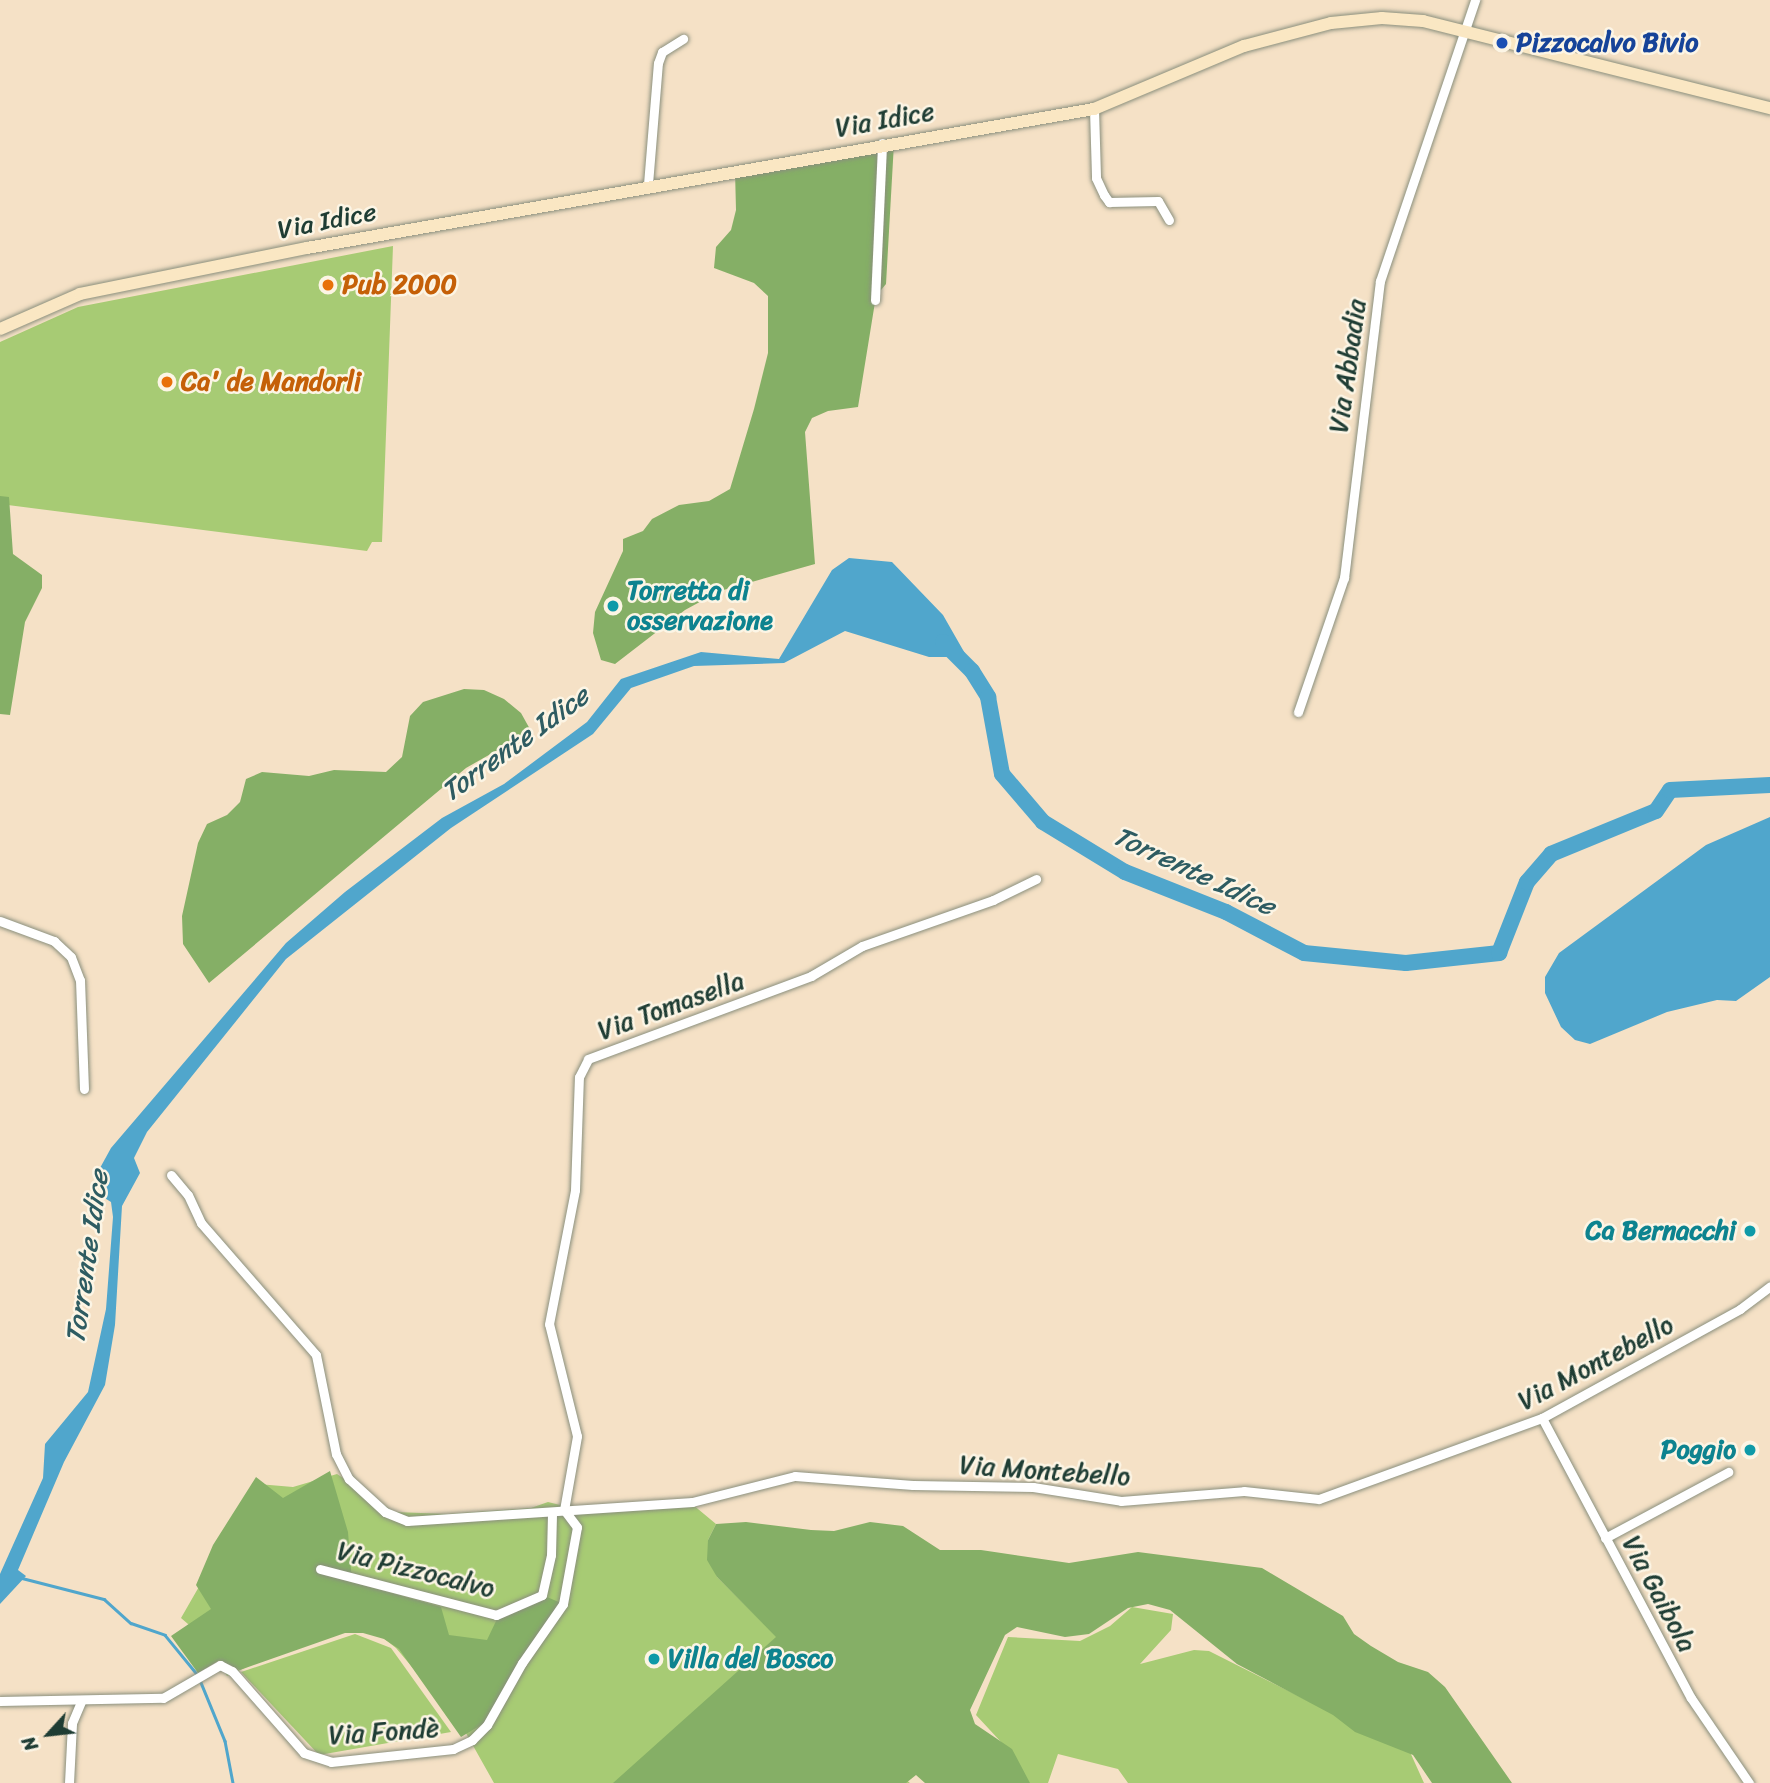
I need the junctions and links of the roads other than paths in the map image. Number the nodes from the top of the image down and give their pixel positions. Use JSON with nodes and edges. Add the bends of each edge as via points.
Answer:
{"nodes":[{"id":1,"x":1475,"y":0,"type":"edge"},
{"id":2,"x":1463,"y":31,"type":"junction"},
{"id":3,"x":683,"y":39,"type":"dead end"},
{"id":4,"x":1770,"y":108,"type":"edge"},
{"id":5,"x":1094,"y":109,"type":"junction"},
{"id":6,"x":882,"y":143,"type":"junction"},
{"id":7,"x":648,"y":184,"type":"junction"},
{"id":8,"x":1169,"y":220,"type":"dead end"},
{"id":9,"x":876,"y":300,"type":"dead end"},
{"id":10,"x":0,"y":329,"type":"edge"},
{"id":11,"x":1298,"y":712,"type":"dead end"},
{"id":12,"x":1036,"y":879,"type":"dead end"},
{"id":13,"x":0,"y":921,"type":"edge"},
{"id":14,"x":84,"y":1089,"type":"dead end"},
{"id":15,"x":171,"y":1175,"type":"dead end"},
{"id":16,"x":1770,"y":1286,"type":"edge"},
{"id":17,"x":1542,"y":1419,"type":"junction"},
{"id":18,"x":1728,"y":1472,"type":"dead end"},
{"id":19,"x":564,"y":1510,"type":"junction"},
{"id":20,"x":552,"y":1514,"type":"junction"},
{"id":21,"x":1605,"y":1538,"type":"junction"},
{"id":22,"x":320,"y":1569,"type":"dead end"},
{"id":23,"x":0,"y":1701,"type":"edge"},
{"id":24,"x":81,"y":1702,"type":"junction"},
{"id":25,"x":69,"y":1783,"type":"edge"},
{"id":26,"x":1749,"y":1783,"type":"edge"}],
"edges":[{"from":1,"to":2,"type":"street","name":"Via Abbadia"},
{"from":2,"to":4,"type":"main road","name":"Via Idice"},
{"from":2,"to":5,"type":"main road","name":"Via Idice","via":[[1381,18],[1296,30],[1244,46]]},
{"from":2,"to":11,"type":"street","name":"Via Abbadia","via":[[1461,52],[1380,281],[1344,578]]},
{"from":3,"to":7,"type":"street","via":[[662,52],[658,63]]},
{"from":5,"to":6,"type":"main road","name":"Via Idice"},
{"from":5,"to":8,"type":"street","via":[[1096,178],[1109,202],[1158,201]]},
{"from":6,"to":7,"type":"main road","name":"Via Idice"},
{"from":6,"to":9,"type":"street"},
{"from":7,"to":10,"type":"main road","name":"Via Idice","via":[[80,294]]},
{"from":12,"to":19,"type":"street","name":"Via Tomasella","via":[[993,901],[862,946],[811,976],[588,1059],[579,1077],[575,1190],[549,1324],[577,1436]]},
{"from":13,"to":14,"type":"street","via":[[54,941],[71,957],[80,980]]},
{"from":15,"to":20,"type":"street","name":"Via Montebello","via":[[188,1195],[201,1223],[316,1355],[336,1454],[349,1479],[385,1512],[407,1521]]},
{"from":16,"to":17,"type":"street","name":"Via Montebello","via":[[1740,1309]]},
{"from":17,"to":19,"type":"street","name":"Via Montebello","via":[[1319,1499],[1244,1491],[1121,1501],[1033,1487],[913,1485],[795,1476],[692,1502]]},
{"from":17,"to":21,"type":"street","name":"Via Gaibola"},
{"from":18,"to":21,"type":"street"},
{"from":19,"to":20,"type":"street","name":"Via Montebello"},
{"from":19,"to":24,"type":"street","name":"Via Fondè","via":[[577,1528],[563,1604],[522,1663],[488,1725],[453,1749],[331,1762],[304,1753],[232,1671],[220,1665],[163,1698],[99,1697]]},
{"from":20,"to":22,"type":"street","name":"Via Pizzocalvo","via":[[551,1555],[542,1595],[496,1615]]},
{"from":21,"to":26,"type":"street","name":"Via Gaibola","via":[[1691,1698]]},
{"from":23,"to":24,"type":"street","name":"Via Fondè"},
{"from":24,"to":25,"type":"street","via":[[72,1723]]}]}
